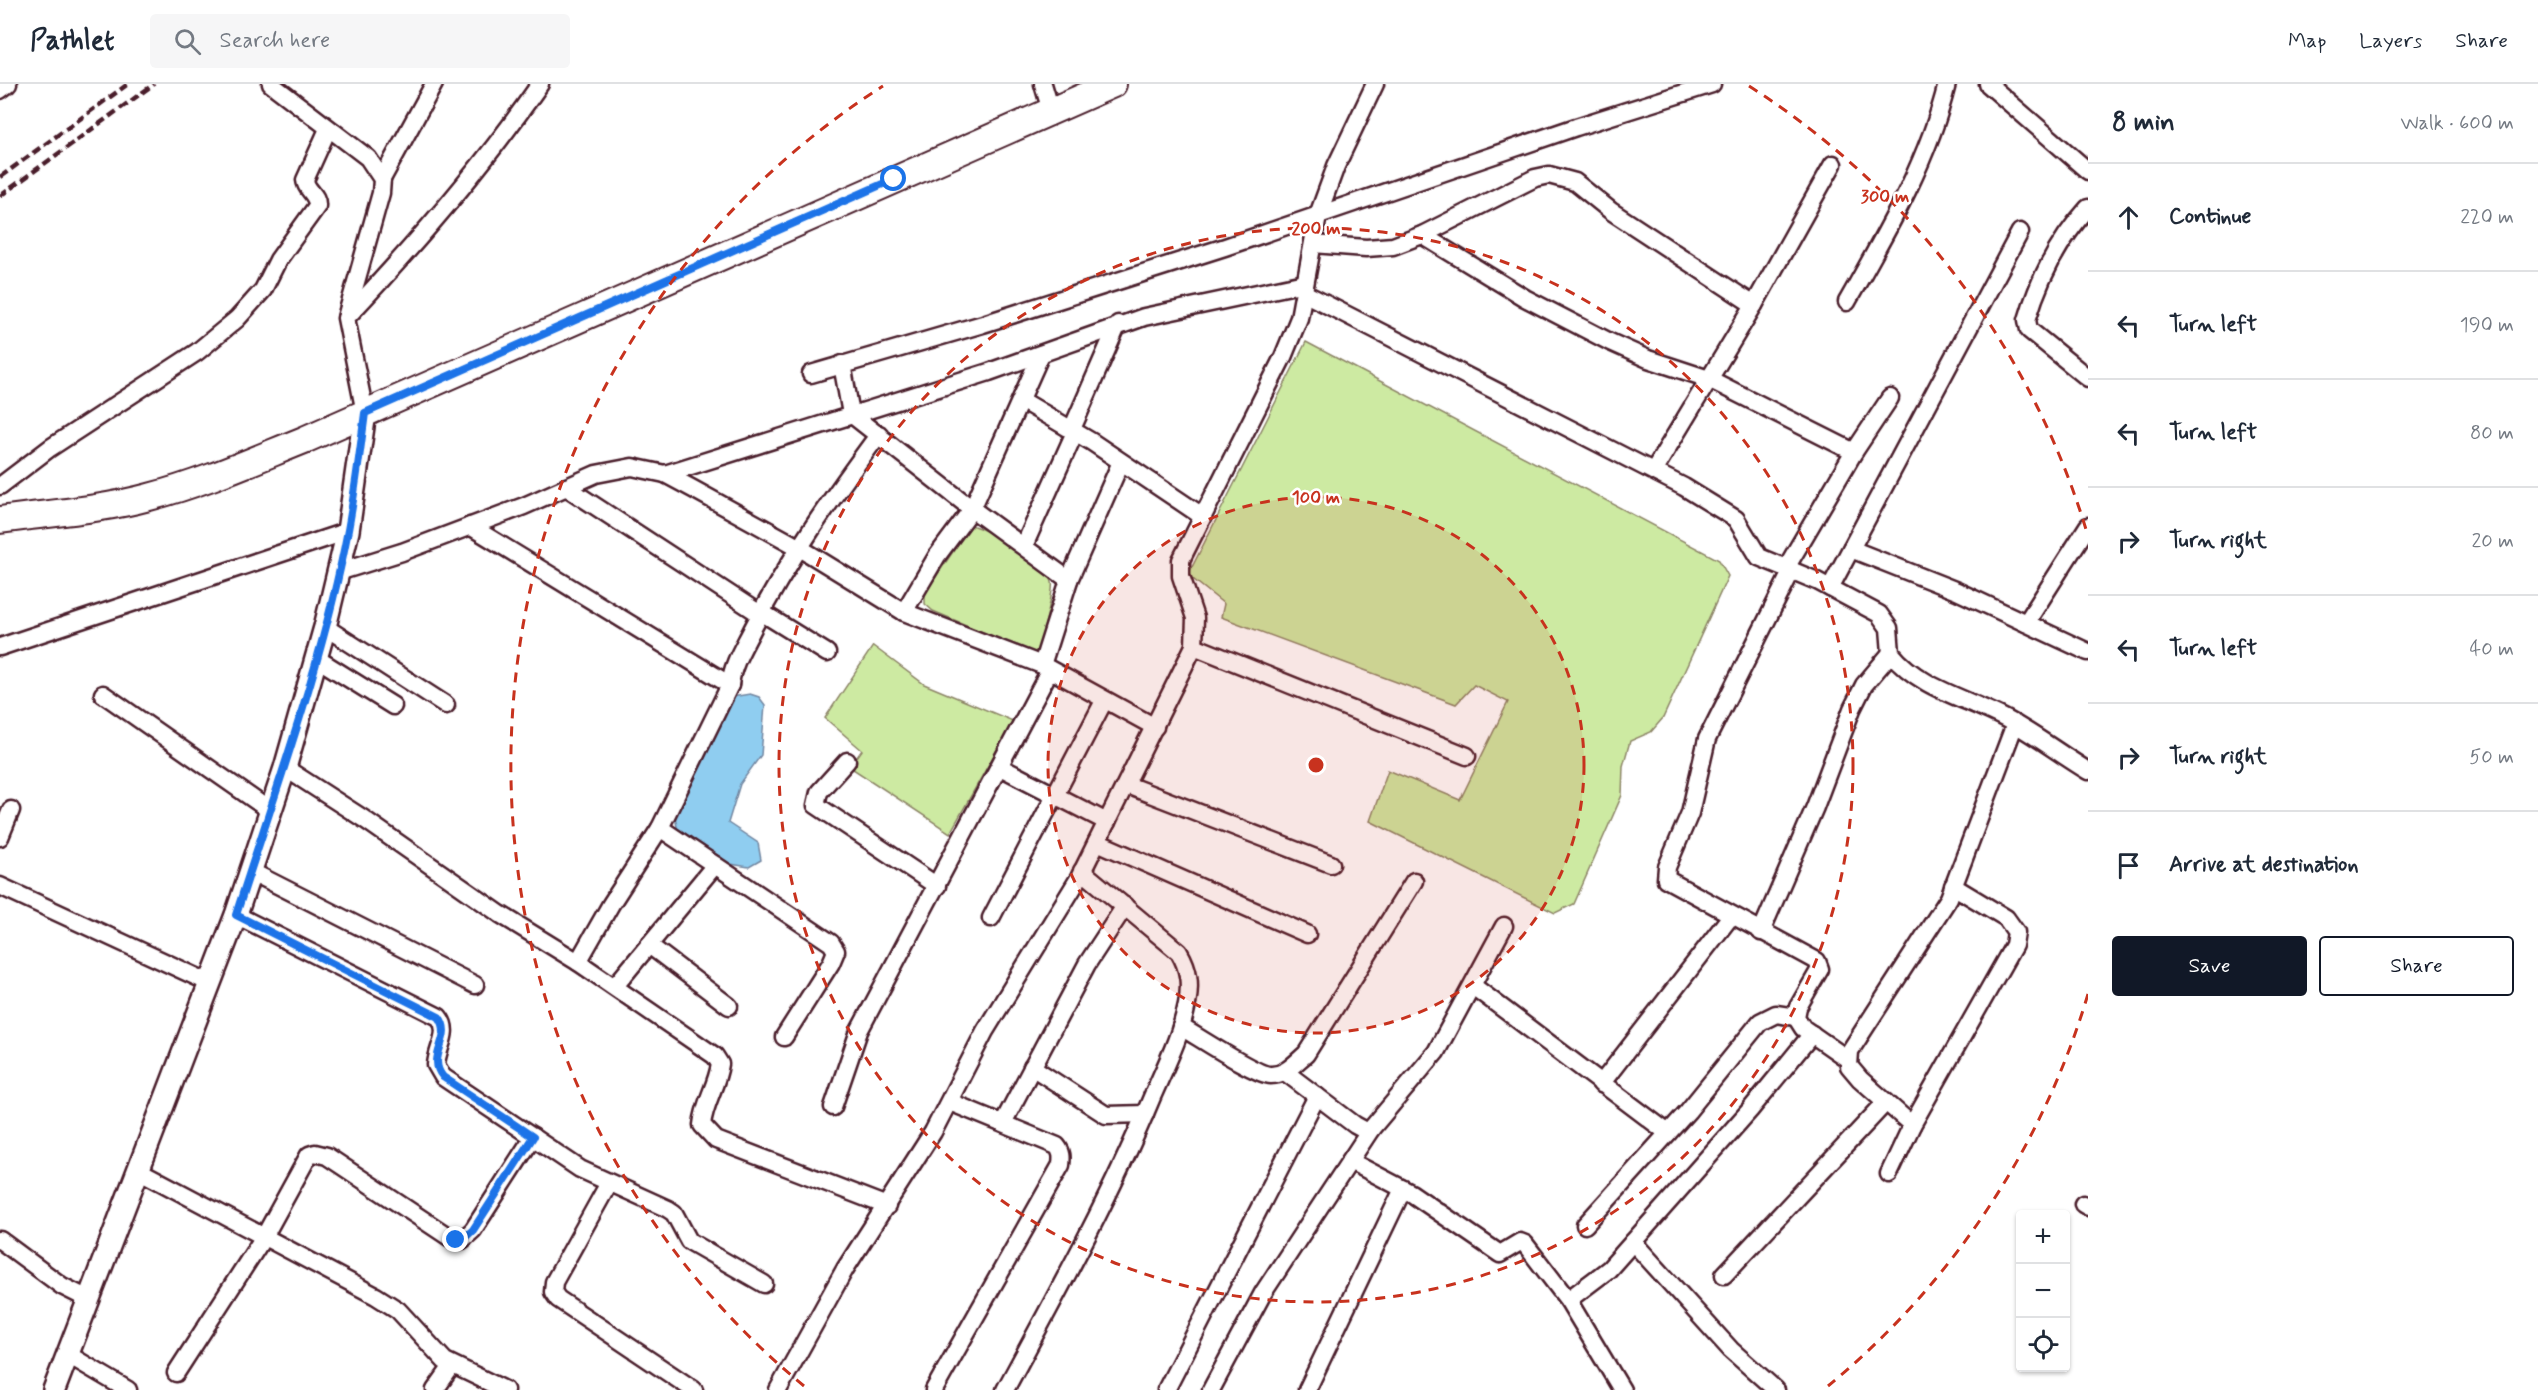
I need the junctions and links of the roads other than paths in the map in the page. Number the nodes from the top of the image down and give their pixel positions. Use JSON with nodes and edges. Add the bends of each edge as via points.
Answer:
{"nodes":[{"id":1,"x":8,"y":84,"type":"edge"},
{"id":2,"x":271,"y":84,"type":"edge"},
{"id":3,"x":434,"y":84,"type":"edge"},
{"id":4,"x":540,"y":84,"type":"edge"},
{"id":5,"x":1043,"y":84,"type":"edge"},
{"id":6,"x":1113,"y":84,"type":"edge"},
{"id":7,"x":1375,"y":84,"type":"edge"},
{"id":8,"x":1712,"y":84,"type":"edge"},
{"id":9,"x":1947,"y":84,"type":"edge"},
{"id":10,"x":1988,"y":84,"type":"edge"},
{"id":11,"x":0,"y":90,"type":"edge"},
{"id":12,"x":1051,"y":111,"type":"junction"},
{"id":13,"x":328,"y":129,"type":"junction"},
{"id":14,"x":1833,"y":164,"type":"dead end"},
{"id":15,"x":2088,"y":171,"type":"edge"},
{"id":16,"x":382,"y":179,"type":"junction"},
{"id":17,"x":2088,"y":208,"type":"edge"},
{"id":18,"x":1318,"y":215,"type":"junction"},
{"id":19,"x":2020,"y":232,"type":"dead end"},
{"id":20,"x":1422,"y":235,"type":"junction"},
{"id":21,"x":1313,"y":244,"type":"junction"},
{"id":22,"x":1304,"y":288,"type":"junction"},
{"id":23,"x":1847,"y":302,"type":"dead end"},
{"id":24,"x":1754,"y":304,"type":"junction"},
{"id":25,"x":346,"y":318,"type":"junction"},
{"id":26,"x":1118,"y":324,"type":"junction"},
{"id":27,"x":1041,"y":354,"type":"junction"},
{"id":28,"x":842,"y":364,"type":"junction"},
{"id":29,"x":811,"y":375,"type":"dead end"},
{"id":30,"x":2088,"y":378,"type":"edge"},
{"id":31,"x":1709,"y":379,"type":"junction"},
{"id":32,"x":1890,"y":398,"type":"dead end"},
{"id":33,"x":1020,"y":400,"type":"junction"},
{"id":34,"x":365,"y":413,"type":"junction"},
{"id":35,"x":851,"y":414,"type":"junction"},
{"id":36,"x":1073,"y":430,"type":"junction"},
{"id":37,"x":879,"y":434,"type":"junction"},
{"id":38,"x":1854,"y":452,"type":"junction"},
{"id":39,"x":1121,"y":462,"type":"junction"},
{"id":40,"x":1654,"y":470,"type":"junction"},
{"id":41,"x":665,"y":474,"type":"junction"},
{"id":42,"x":0,"y":486,"type":"edge"},
{"id":43,"x":566,"y":487,"type":"junction"},
{"id":44,"x":972,"y":509,"type":"junction"},
{"id":45,"x":1202,"y":516,"type":"junction"},
{"id":46,"x":0,"y":520,"type":"edge"},
{"id":47,"x":470,"y":526,"type":"junction"},
{"id":48,"x":2088,"y":526,"type":"edge"},
{"id":49,"x":348,"y":531,"type":"junction"},
{"id":50,"x":1023,"y":546,"type":"junction"},
{"id":51,"x":800,"y":548,"type":"junction"},
{"id":52,"x":1851,"y":549,"type":"junction"},
{"id":53,"x":1789,"y":569,"type":"junction"},
{"id":54,"x":338,"y":572,"type":"junction"},
{"id":55,"x":1069,"y":580,"type":"junction"},
{"id":56,"x":1830,"y":588,"type":"junction"},
{"id":57,"x":904,"y":612,"type":"junction"},
{"id":58,"x":761,"y":613,"type":"junction"},
{"id":59,"x":2026,"y":623,"type":"junction"},
{"id":60,"x":325,"y":627,"type":"junction"},
{"id":61,"x":1194,"y":646,"type":"junction"},
{"id":62,"x":0,"y":647,"type":"edge"},
{"id":63,"x":2088,"y":652,"type":"edge"},
{"id":64,"x":1891,"y":653,"type":"junction"},
{"id":65,"x":827,"y":654,"type":"dead end"},
{"id":66,"x":316,"y":658,"type":"junction"},
{"id":67,"x":1046,"y":667,"type":"junction"},
{"id":68,"x":730,"y":685,"type":"junction"},
{"id":69,"x":103,"y":694,"type":"dead end"},
{"id":70,"x":1104,"y":701,"type":"junction"},
{"id":71,"x":446,"y":705,"type":"dead end"},
{"id":72,"x":393,"y":706,"type":"dead end"},
{"id":73,"x":2015,"y":724,"type":"junction"},
{"id":74,"x":1155,"y":727,"type":"junction"},
{"id":75,"x":1467,"y":756,"type":"dead end"},
{"id":76,"x":847,"y":761,"type":"dead end"},
{"id":77,"x":1000,"y":767,"type":"junction"},
{"id":78,"x":285,"y":768,"type":"junction"},
{"id":79,"x":2088,"y":771,"type":"edge"},
{"id":80,"x":1127,"y":784,"type":"junction"},
{"id":81,"x":1055,"y":795,"type":"junction"},
{"id":82,"x":12,"y":810,"type":"dead end"},
{"id":83,"x":269,"y":810,"type":"junction"},
{"id":84,"x":1107,"y":822,"type":"junction"},
{"id":85,"x":660,"y":828,"type":"junction"},
{"id":86,"x":0,"y":837,"type":"edge"},
{"id":87,"x":1097,"y":842,"type":"junction"},
{"id":88,"x":1331,"y":864,"type":"dead end"},
{"id":89,"x":715,"y":865,"type":"junction"},
{"id":90,"x":250,"y":871,"type":"junction"},
{"id":91,"x":1082,"y":871,"type":"junction"},
{"id":92,"x":1414,"y":881,"type":"dead end"},
{"id":93,"x":0,"y":886,"type":"edge"},
{"id":94,"x":937,"y":886,"type":"junction"},
{"id":95,"x":1953,"y":886,"type":"junction"},
{"id":96,"x":1125,"y":906,"type":"junction"},
{"id":97,"x":236,"y":915,"type":"junction"},
{"id":98,"x":1731,"y":916,"type":"junction"},
{"id":99,"x":991,"y":918,"type":"dead end"},
{"id":100,"x":1504,"y":926,"type":"dead end"},
{"id":101,"x":1761,"y":932,"type":"junction"},
{"id":102,"x":1307,"y":934,"type":"dead end"},
{"id":103,"x":649,"y":945,"type":"junction"},
{"id":104,"x":578,"y":962,"type":"junction"},
{"id":105,"x":210,"y":982,"type":"junction"},
{"id":106,"x":475,"y":985,"type":"dead end"},
{"id":107,"x":615,"y":986,"type":"junction"},
{"id":108,"x":1473,"y":986,"type":"junction"},
{"id":109,"x":729,"y":1006,"type":"dead end"},
{"id":110,"x":1796,"y":1017,"type":"junction"},
{"id":111,"x":1181,"y":1027,"type":"junction"},
{"id":112,"x":1812,"y":1034,"type":"junction"},
{"id":113,"x":784,"y":1037,"type":"dead end"},
{"id":114,"x":1849,"y":1060,"type":"junction"},
{"id":115,"x":1032,"y":1067,"type":"junction"},
{"id":116,"x":1285,"y":1072,"type":"junction"},
{"id":117,"x":1601,"y":1084,"type":"junction"},
{"id":118,"x":1317,"y":1096,"type":"junction"},
{"id":119,"x":950,"y":1102,"type":"junction"},
{"id":120,"x":1886,"y":1102,"type":"junction"},
{"id":121,"x":833,"y":1107,"type":"dead end"},
{"id":122,"x":1145,"y":1114,"type":"junction"},
{"id":123,"x":1003,"y":1123,"type":"junction"},
{"id":124,"x":1912,"y":1125,"type":"junction"},
{"id":125,"x":1371,"y":1129,"type":"junction"},
{"id":126,"x":1668,"y":1133,"type":"junction"},
{"id":127,"x":533,"y":1137,"type":"junction"},
{"id":128,"x":1350,"y":1161,"type":"junction"},
{"id":129,"x":138,"y":1170,"type":"junction"},
{"id":130,"x":1889,"y":1174,"type":"dead end"},
{"id":131,"x":609,"y":1183,"type":"junction"},
{"id":132,"x":1403,"y":1189,"type":"junction"},
{"id":133,"x":887,"y":1206,"type":"junction"},
{"id":134,"x":1585,"y":1225,"type":"dead end"},
{"id":135,"x":265,"y":1235,"type":"junction"},
{"id":136,"x":0,"y":1240,"type":"edge"},
{"id":137,"x":1633,"y":1242,"type":"junction"},
{"id":138,"x":1724,"y":1275,"type":"dead end"},
{"id":139,"x":764,"y":1284,"type":"dead end"},
{"id":140,"x":88,"y":1299,"type":"junction"},
{"id":141,"x":1568,"y":1300,"type":"junction"},
{"id":142,"x":67,"y":1354,"type":"junction"},
{"id":143,"x":452,"y":1366,"type":"junction"},
{"id":144,"x":176,"y":1374,"type":"dead end"},
{"id":145,"x":54,"y":1390,"type":"edge"},
{"id":146,"x":128,"y":1390,"type":"edge"},
{"id":147,"x":435,"y":1390,"type":"edge"},
{"id":148,"x":505,"y":1390,"type":"edge"},
{"id":149,"x":694,"y":1390,"type":"edge"},
{"id":150,"x":778,"y":1390,"type":"edge"},
{"id":151,"x":934,"y":1390,"type":"edge"},
{"id":152,"x":1005,"y":1390,"type":"edge"},
{"id":153,"x":1166,"y":1390,"type":"edge"},
{"id":154,"x":1211,"y":1390,"type":"edge"},
{"id":155,"x":1307,"y":1390,"type":"edge"},
{"id":156,"x":1622,"y":1390,"type":"edge"},
{"id":157,"x":1776,"y":1390,"type":"edge"}],
"edges":[{"from":1,"to":11,"type":"street"},
{"from":2,"to":13,"type":"street"},
{"from":3,"to":16,"type":"street"},
{"from":4,"to":25,"type":"street","via":[[478,170]]},
{"from":5,"to":12,"type":"street"},
{"from":6,"to":12,"type":"main road"},
{"from":7,"to":18,"type":"street","via":[[1336,166]]},
{"from":8,"to":18,"type":"street"},
{"from":9,"to":23,"type":"street","via":[[1940,111],[1896,216]]},
{"from":10,"to":15,"type":"street"},
{"from":12,"to":34,"type":"main road"},
{"from":13,"to":16,"type":"street","via":[[368,158]]},
{"from":13,"to":42,"type":"street","via":[[305,180],[317,206],[253,302],[197,352],[50,448]]},
{"from":14,"to":24,"type":"street"},
{"from":16,"to":25,"type":"street"},
{"from":17,"to":30,"type":"street","via":[[2054,254],[2027,320],[2029,330]]},
{"from":18,"to":21,"type":"street"},
{"from":18,"to":28,"type":"street","via":[[982,324]]},
{"from":19,"to":52,"type":"street"},
{"from":20,"to":21,"type":"street","via":[[1393,246]]},
{"from":20,"to":24,"type":"street","via":[[1534,178],[1564,178]]},
{"from":20,"to":31,"type":"street","via":[[1525,298],[1610,342]]},
{"from":21,"to":22,"type":"street"},
{"from":22,"to":26,"type":"street","via":[[1177,309]]},
{"from":22,"to":40,"type":"street"},
{"from":22,"to":45,"type":"street","via":[[1299,318],[1283,357]]},
{"from":24,"to":31,"type":"street"},
{"from":25,"to":34,"type":"street"},
{"from":26,"to":27,"type":"street"},
{"from":26,"to":36,"type":"street"},
{"from":27,"to":33,"type":"street"},
{"from":27,"to":35,"type":"street"},
{"from":28,"to":29,"type":"street"},
{"from":28,"to":35,"type":"street"},
{"from":31,"to":38,"type":"street"},
{"from":31,"to":40,"type":"street"},
{"from":32,"to":38,"type":"street"},
{"from":33,"to":36,"type":"street"},
{"from":33,"to":44,"type":"street"},
{"from":34,"to":46,"type":"main road","via":[[295,444],[150,497],[107,507]]},
{"from":34,"to":49,"type":"street"},
{"from":35,"to":37,"type":"street"},
{"from":35,"to":41,"type":"street"},
{"from":36,"to":39,"type":"street"},
{"from":36,"to":50,"type":"street"},
{"from":37,"to":44,"type":"street"},
{"from":37,"to":51,"type":"street"},
{"from":38,"to":53,"type":"street"},
{"from":39,"to":45,"type":"street"},
{"from":39,"to":55,"type":"street"},
{"from":40,"to":53,"type":"street","via":[[1736,519],[1759,557]]},
{"from":41,"to":43,"type":"street","via":[[618,468]]},
{"from":41,"to":51,"type":"street"},
{"from":43,"to":47,"type":"street"},
{"from":43,"to":58,"type":"street"},
{"from":44,"to":50,"type":"street"},
{"from":44,"to":57,"type":"street","via":[[937,556]]},
{"from":45,"to":61,"type":"street","via":[[1181,560],[1181,576],[1195,618]]},
{"from":47,"to":54,"type":"street"},
{"from":47,"to":68,"type":"street"},
{"from":48,"to":59,"type":"street"},
{"from":49,"to":54,"type":"street"},
{"from":49,"to":62,"type":"street"},
{"from":50,"to":55,"type":"street"},
{"from":51,"to":57,"type":"street"},
{"from":51,"to":58,"type":"street"},
{"from":52,"to":56,"type":"street"},
{"from":52,"to":59,"type":"street"},
{"from":53,"to":56,"type":"street"},
{"from":53,"to":98,"type":"street","via":[[1707,739],[1690,813],[1667,867],[1666,879],[1671,884]]},
{"from":54,"to":60,"type":"street"},
{"from":55,"to":67,"type":"street"},
{"from":56,"to":64,"type":"street","via":[[1886,620]]},
{"from":57,"to":67,"type":"street"},
{"from":58,"to":65,"type":"street"},
{"from":58,"to":68,"type":"street","via":[[732,671]]},
{"from":59,"to":63,"type":"street"},
{"from":60,"to":66,"type":"street"},
{"from":60,"to":71,"type":"street"},
{"from":61,"to":74,"type":"street"},
{"from":61,"to":75,"type":"street"},
{"from":64,"to":73,"type":"street","via":[[1911,674]]},
{"from":64,"to":101,"type":"street","via":[[1864,685],[1852,709]]},
{"from":66,"to":72,"type":"street"},
{"from":66,"to":78,"type":"street"},
{"from":67,"to":70,"type":"street"},
{"from":67,"to":77,"type":"street"},
{"from":68,"to":85,"type":"street"},
{"from":69,"to":83,"type":"street"},
{"from":70,"to":74,"type":"street"},
{"from":70,"to":81,"type":"street"},
{"from":73,"to":79,"type":"street"},
{"from":73,"to":95,"type":"street"},
{"from":74,"to":80,"type":"street"},
{"from":76,"to":94,"type":"street","via":[[819,792],[816,805]]},
{"from":77,"to":81,"type":"street"},
{"from":77,"to":94,"type":"street"},
{"from":78,"to":83,"type":"street"},
{"from":78,"to":104,"type":"street","via":[[509,920]]},
{"from":80,"to":84,"type":"street"},
{"from":80,"to":88,"type":"street"},
{"from":81,"to":84,"type":"street"},
{"from":81,"to":99,"type":"street"},
{"from":82,"to":86,"type":"street"},
{"from":83,"to":90,"type":"street"},
{"from":84,"to":87,"type":"street"},
{"from":85,"to":89,"type":"street"},
{"from":85,"to":104,"type":"street"},
{"from":87,"to":91,"type":"street"},
{"from":87,"to":102,"type":"street"},
{"from":89,"to":103,"type":"street"},
{"from":89,"to":113,"type":"street","via":[[831,943],[836,951]]},
{"from":90,"to":97,"type":"street"},
{"from":90,"to":106,"type":"street"},
{"from":91,"to":96,"type":"street"},
{"from":91,"to":119,"type":"street","via":[[985,1031]]},
{"from":92,"to":116,"type":"street","via":[[1306,1054]]},
{"from":93,"to":105,"type":"street"},
{"from":94,"to":121,"type":"street","via":[[860,1031]]},
{"from":95,"to":114,"type":"street","via":[[1930,930],[1850,1051]]},
{"from":95,"to":124,"type":"street","via":[[2006,918],[2016,932],[2014,945]]},
{"from":96,"to":111,"type":"street","via":[[1179,952],[1188,966],[1187,1002]]},
{"from":96,"to":115,"type":"street","via":[[1087,964]]},
{"from":97,"to":105,"type":"street"},
{"from":97,"to":127,"type":"street","via":[[439,1017],[446,1031],[436,1056],[437,1070]]},
{"from":98,"to":101,"type":"street"},
{"from":98,"to":117,"type":"street"},
{"from":100,"to":108,"type":"street"},
{"from":101,"to":110,"type":"street","via":[[1817,962],[1820,969]]},
{"from":103,"to":107,"type":"street"},
{"from":103,"to":109,"type":"street"},
{"from":104,"to":107,"type":"street"},
{"from":105,"to":129,"type":"street"},
{"from":107,"to":133,"type":"street","via":[[715,1056],[720,1064],[703,1111],[706,1133]]},
{"from":108,"to":117,"type":"street"},
{"from":108,"to":125,"type":"street","via":[[1436,1052]]},
{"from":110,"to":112,"type":"street"},
{"from":110,"to":126,"type":"street","via":[[1776,1014],[1760,1022]]},
{"from":111,"to":116,"type":"street","via":[[1254,1070],[1269,1076]]},
{"from":111,"to":122,"type":"street"},
{"from":112,"to":114,"type":"street"},
{"from":112,"to":137,"type":"street"},
{"from":114,"to":120,"type":"street","via":[[1849,1066],[1860,1079]]},
{"from":115,"to":122,"type":"street","via":[[1106,1115]]},
{"from":115,"to":123,"type":"street"},
{"from":116,"to":118,"type":"street"},
{"from":117,"to":126,"type":"street"},
{"from":118,"to":125,"type":"street","via":[[1360,1129]]},
{"from":118,"to":153,"type":"street"},
{"from":119,"to":123,"type":"street"},
{"from":119,"to":133,"type":"street"},
{"from":120,"to":124,"type":"street"},
{"from":120,"to":138,"type":"street"},
{"from":122,"to":152,"type":"street"},
{"from":123,"to":151,"type":"street","via":[[1057,1146],[1061,1165]]},
{"from":124,"to":130,"type":"street"},
{"from":125,"to":128,"type":"street"},
{"from":126,"to":134,"type":"street"},
{"from":127,"to":131,"type":"street","via":[[580,1169]]},
{"from":127,"to":135,"type":"street","via":[[473,1230],[462,1240],[449,1237],[327,1156],[315,1153],[305,1159]]},
{"from":128,"to":132,"type":"street"},
{"from":128,"to":154,"type":"street","via":[[1263,1293]]},
{"from":129,"to":135,"type":"street"},
{"from":129,"to":140,"type":"street"},
{"from":131,"to":139,"type":"street","via":[[668,1209],[689,1241]]},
{"from":131,"to":149,"type":"street","via":[[554,1282],[553,1292]]},
{"from":132,"to":141,"type":"street","via":[[1500,1254],[1524,1243]]},
{"from":132,"to":155,"type":"street"},
{"from":133,"to":150,"type":"street","via":[[845,1269]]},
{"from":135,"to":143,"type":"street","via":[[398,1310],[430,1349]]},
{"from":135,"to":144,"type":"street"},
{"from":136,"to":140,"type":"street","via":[[62,1286]]},
{"from":137,"to":141,"type":"street","via":[[1609,1269]]},
{"from":137,"to":157,"type":"street","via":[[1731,1350]]},
{"from":140,"to":142,"type":"street"},
{"from":141,"to":156,"type":"street"},
{"from":142,"to":145,"type":"street"},
{"from":142,"to":146,"type":"street"},
{"from":143,"to":147,"type":"street"},
{"from":143,"to":148,"type":"street"}]}
